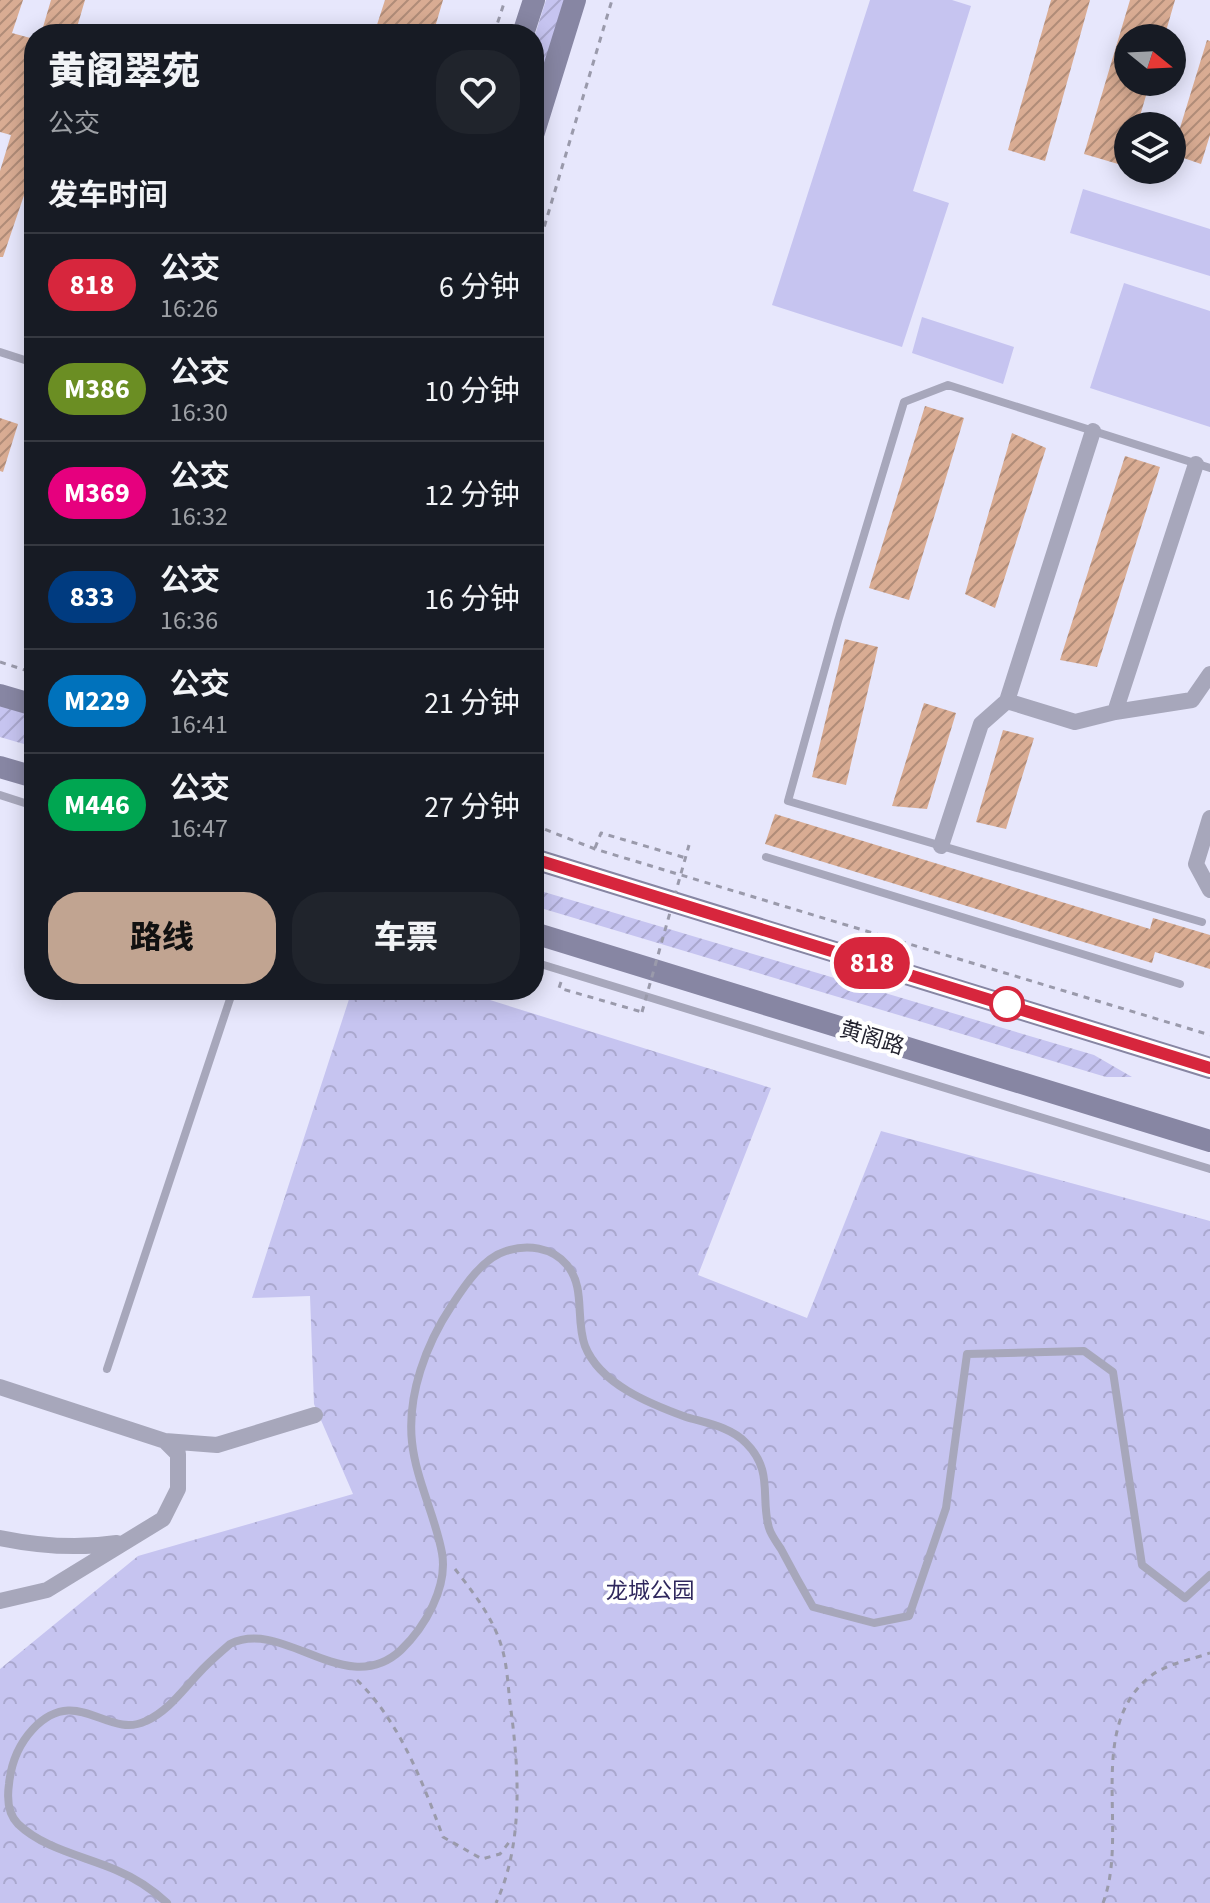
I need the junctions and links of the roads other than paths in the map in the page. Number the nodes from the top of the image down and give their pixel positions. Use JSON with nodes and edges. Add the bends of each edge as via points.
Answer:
{"nodes":[{"id":1,"x":534,"y":0,"type":"edge"},
{"id":2,"x":575,"y":0,"type":"edge"},
{"id":3,"x":526,"y":24,"type":"edge"},
{"id":4,"x":544,"y":100,"type":"edge"},
{"id":5,"x":0,"y":352,"type":"edge"},
{"id":6,"x":24,"y":360,"type":"edge"},
{"id":7,"x":1093,"y":431,"type":"junction"},
{"id":8,"x":1203,"y":466,"type":"edge"},
{"id":9,"x":1210,"y":674,"type":"edge"},
{"id":10,"x":0,"y":695,"type":"edge"},
{"id":11,"x":1007,"y":701,"type":"junction"},
{"id":12,"x":24,"y":702,"type":"edge"},
{"id":13,"x":1115,"y":712,"type":"junction"},
{"id":14,"x":0,"y":767,"type":"edge"},
{"id":15,"x":24,"y":774,"type":"edge"},
{"id":16,"x":0,"y":795,"type":"edge"},
{"id":17,"x":24,"y":803,"type":"edge"},
{"id":18,"x":1210,"y":818,"type":"edge"},
{"id":19,"x":941,"y":846,"type":"junction"},
{"id":20,"x":766,"y":857,"type":"dead end"},
{"id":21,"x":544,"y":862,"type":"edge"},
{"id":22,"x":1210,"y":890,"type":"edge"},
{"id":23,"x":1202,"y":922,"type":"dead end"},
{"id":24,"x":544,"y":936,"type":"edge"},
{"id":25,"x":544,"y":965,"type":"edge"},
{"id":26,"x":1180,"y":984,"type":"dead end"},
{"id":27,"x":230,"y":1000,"type":"edge"},
{"id":28,"x":1210,"y":1068,"type":"edge"},
{"id":29,"x":1210,"y":1141,"type":"edge"},
{"id":30,"x":1210,"y":1169,"type":"edge"},
{"id":31,"x":107,"y":1369,"type":"dead end"},
{"id":32,"x":0,"y":1387,"type":"edge"},
{"id":33,"x":315,"y":1415,"type":"dead end"},
{"id":34,"x":165,"y":1441,"type":"junction"},
{"id":35,"x":0,"y":1538,"type":"edge"},
{"id":36,"x":126,"y":1542,"type":"junction"},
{"id":37,"x":1210,"y":1575,"type":"edge"},
{"id":38,"x":0,"y":1601,"type":"edge"},
{"id":39,"x":167,"y":1903,"type":"edge"}],
"edges":[{"from":1,"to":3,"type":"main road"},
{"from":2,"to":4,"type":"main road"},
{"from":5,"to":6,"type":"lane"},
{"from":7,"to":8,"type":"lane"},
{"from":7,"to":11,"type":"street"},
{"from":7,"to":19,"type":"lane","via":[[948,385],[904,402],[788,801]]},
{"from":8,"to":13,"type":"street"},
{"from":9,"to":13,"type":"street","via":[[1192,700]]},
{"from":10,"to":12,"type":"main road"},
{"from":11,"to":13,"type":"street","via":[[1075,722]]},
{"from":11,"to":19,"type":"street","via":[[981,724]]},
{"from":14,"to":15,"type":"main road"},
{"from":16,"to":17,"type":"lane"},
{"from":18,"to":22,"type":"street","via":[[1196,864]]},
{"from":19,"to":23,"type":"lane"},
{"from":20,"to":26,"type":"lane"},
{"from":21,"to":28,"type":"main road"},
{"from":24,"to":29,"type":"main road","name":"黄阁路"},
{"from":25,"to":30,"type":"lane"},
{"from":27,"to":31,"type":"lane"},
{"from":32,"to":34,"type":"street"},
{"from":33,"to":34,"type":"street","via":[[217,1445]]},
{"from":34,"to":36,"type":"street","via":[[178,1454],[178,1489],[163,1519]]},
{"from":35,"to":36,"type":"street","via":[[88,1547]]},
{"from":36,"to":38,"type":"street","via":[[47,1590]]},
{"from":37,"to":39,"type":"lane","via":[[1185,1598],[1142,1565],[1113,1372],[1084,1351],[967,1354],[946,1508],[909,1616],[874,1623],[813,1607],[769,1528],[766,1482],[746,1441],[626,1390],[602,1371],[584,1343],[579,1292],[560,1256],[534,1247],[499,1253],[468,1281],[446,1314],[411,1408],[418,1475],[442,1554],[439,1586],[427,1616],[399,1652],[369,1666],[342,1665],[266,1639],[241,1638],[158,1715],[141,1724],[60,1710],[41,1720],[22,1742],[9,1783],[9,1809],[17,1823],[42,1841],[130,1876]]}]}
